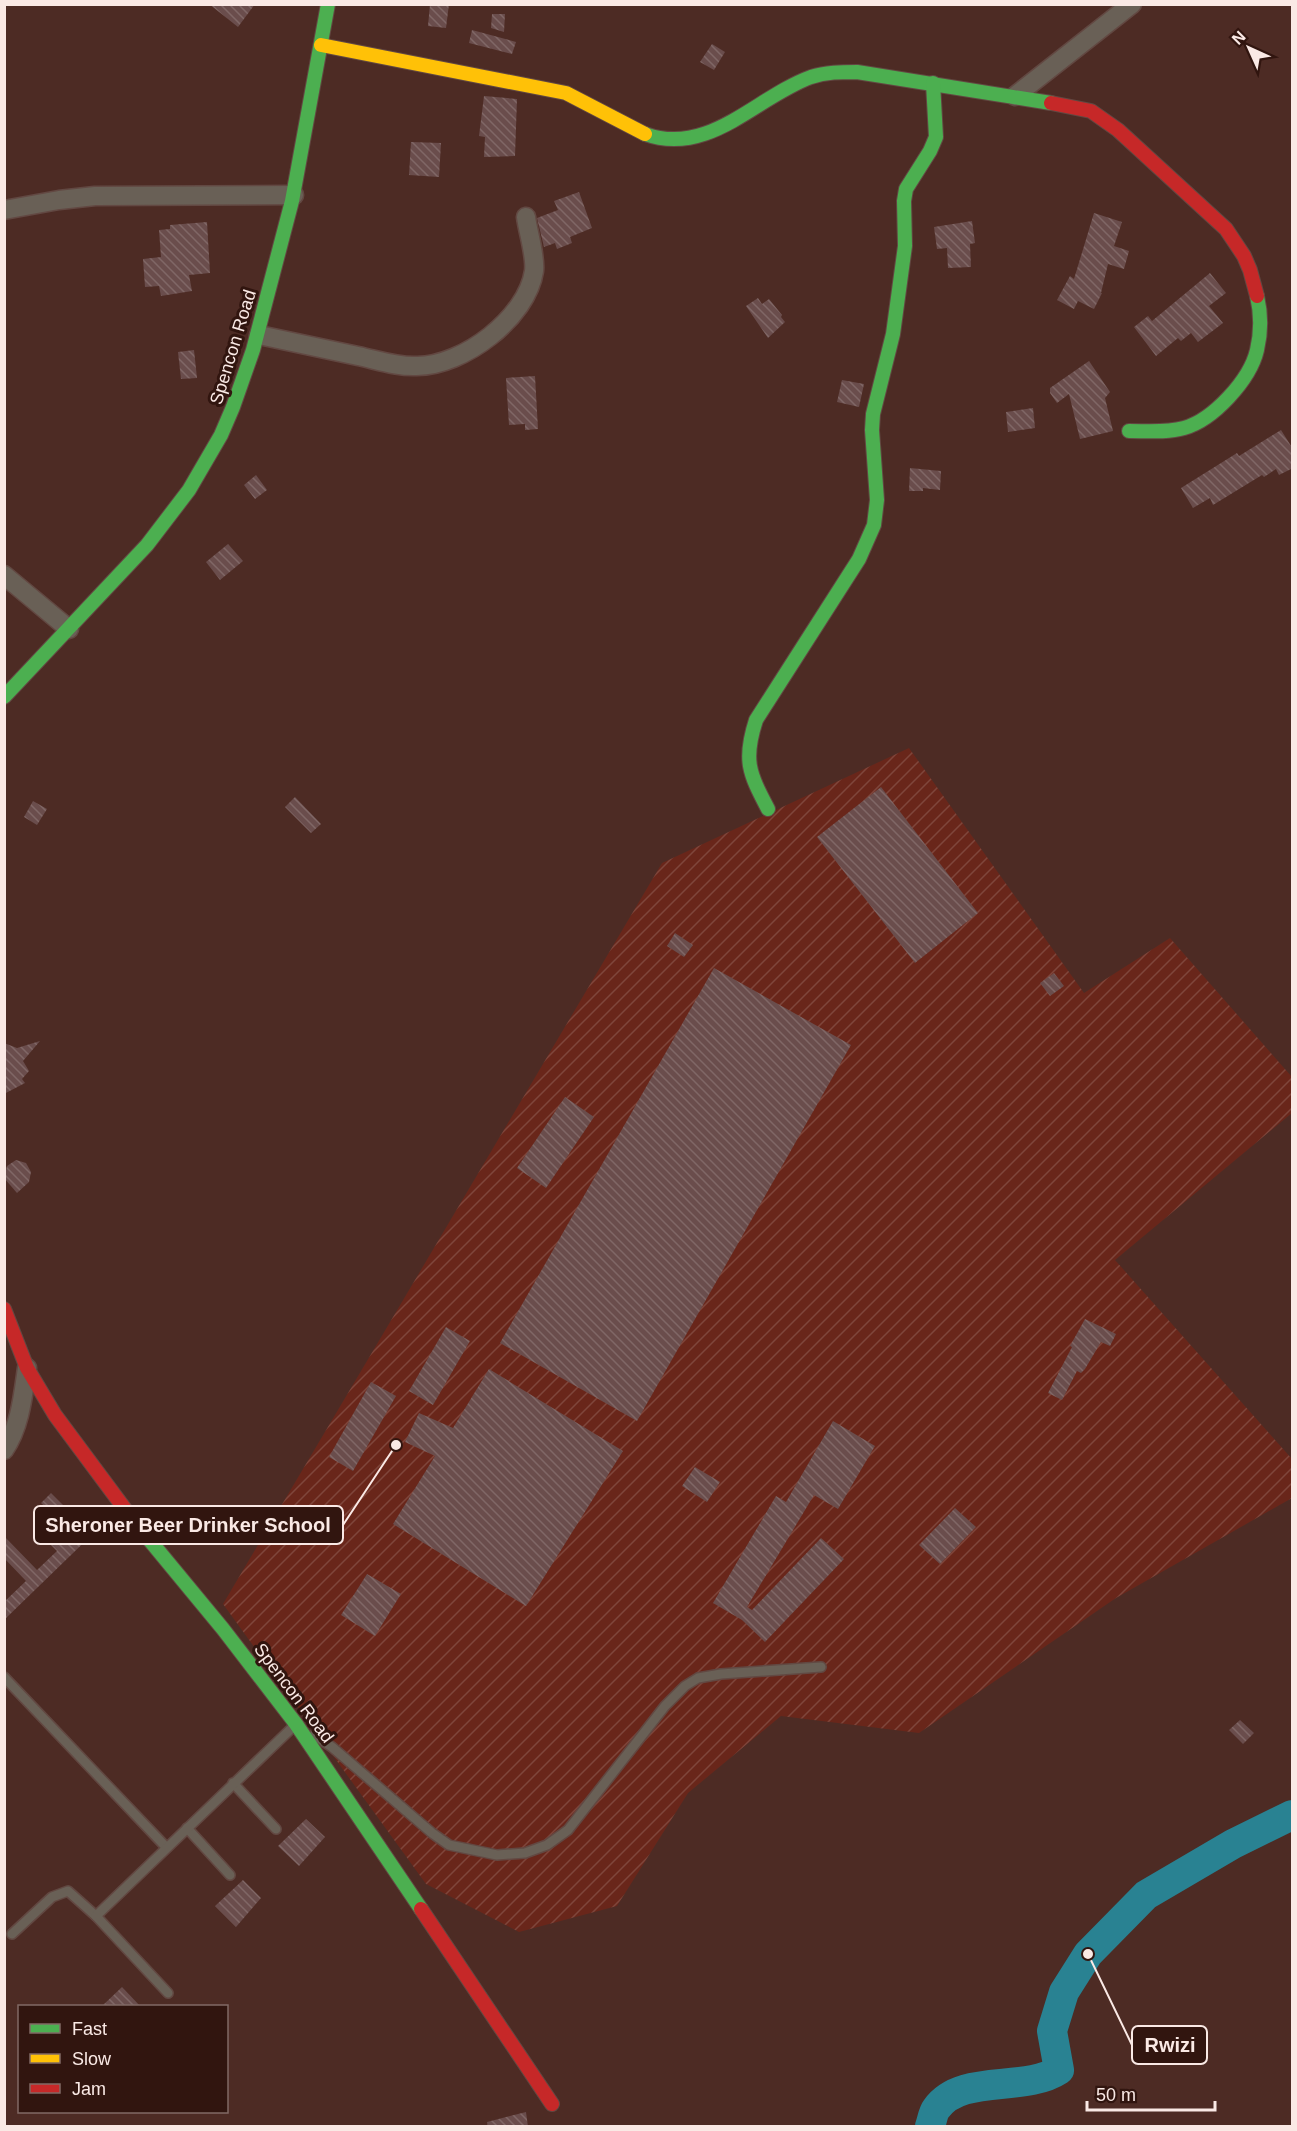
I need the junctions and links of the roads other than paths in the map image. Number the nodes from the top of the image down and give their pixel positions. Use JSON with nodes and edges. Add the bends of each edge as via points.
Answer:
{"nodes":[{"id":1,"x":328,"y":4,"type":"edge"},
{"id":2,"x":1132,"y":4,"type":"edge"},
{"id":3,"x":321,"y":45,"type":"junction"},
{"id":4,"x":933,"y":83,"type":"junction"},
{"id":5,"x":1015,"y":96,"type":"junction"},
{"id":6,"x":294,"y":195,"type":"junction"},
{"id":7,"x":4,"y":210,"type":"edge"},
{"id":8,"x":526,"y":217,"type":"dead end"},
{"id":9,"x":259,"y":335,"type":"junction"},
{"id":10,"x":1129,"y":431,"type":"dead end"},
{"id":11,"x":4,"y":575,"type":"edge"},
{"id":12,"x":69,"y":629,"type":"junction"},
{"id":13,"x":4,"y":697,"type":"edge"},
{"id":14,"x":768,"y":809,"type":"dead end"},
{"id":15,"x":4,"y":1309,"type":"edge"},
{"id":16,"x":27,"y":1368,"type":"junction"},
{"id":17,"x":4,"y":1450,"type":"edge"},
{"id":18,"x":821,"y":1667,"type":"dead end"},
{"id":19,"x":4,"y":1677,"type":"edge"},
{"id":20,"x":297,"y":1724,"type":"junction"},
{"id":21,"x":233,"y":1783,"type":"junction"},
{"id":22,"x":187,"y":1828,"type":"junction"},
{"id":23,"x":276,"y":1829,"type":"dead end"},
{"id":24,"x":166,"y":1847,"type":"junction"},
{"id":25,"x":230,"y":1875,"type":"dead end"},
{"id":26,"x":96,"y":1916,"type":"junction"},
{"id":27,"x":12,"y":1934,"type":"dead end"},
{"id":28,"x":168,"y":1993,"type":"dead end"},
{"id":29,"x":552,"y":2104,"type":"dead end"}],
"edges":[{"from":1,"to":3,"type":"street","name":"Spencon Road"},
{"from":2,"to":5,"type":"street"},
{"from":3,"to":4,"type":"street","via":[[566,93],[664,139],[691,138],[717,130],[807,79],[832,72]]},
{"from":3,"to":6,"type":"street","name":"Spencon Road"},
{"from":4,"to":5,"type":"street"},
{"from":4,"to":14,"type":"street","via":[[936,137],[906,189],[905,246],[893,334],[873,414],[877,500],[874,525],[859,559],[756,720],[748,744],[748,761]]},
{"from":5,"to":10,"type":"street","via":[[1084,108],[1100,116],[1226,229],[1239,244],[1249,266],[1260,319],[1257,351],[1230,396],[1208,417],[1190,426],[1172,431]]},
{"from":6,"to":7,"type":"street","via":[[95,196]]},
{"from":6,"to":9,"type":"street","name":"Spencon Road"},
{"from":8,"to":9,"type":"street","via":[[534,269],[528,292],[514,314],[491,335],[446,361],[417,366],[389,363]]},
{"from":9,"to":12,"type":"street","name":"Spencon Road","via":[[232,412],[189,490],[158,532]]},
{"from":11,"to":12,"type":"street"},
{"from":12,"to":13,"type":"street","name":"Spencon Road"},
{"from":15,"to":16,"type":"street","name":"Spencon Road"},
{"from":16,"to":17,"type":"street","via":[[12,1440]]},
{"from":16,"to":20,"type":"street","name":"Spencon Road","via":[[89,1462]]},
{"from":18,"to":20,"type":"lane","via":[[721,1674],[698,1678],[685,1686],[568,1830],[548,1845],[525,1853],[497,1855],[449,1845],[332,1747]]},
{"from":19,"to":24,"type":"lane"},
{"from":20,"to":21,"type":"lane"},
{"from":20,"to":29,"type":"street","name":"Spencon Road"},
{"from":21,"to":22,"type":"lane"},
{"from":21,"to":23,"type":"lane"},
{"from":22,"to":24,"type":"lane"},
{"from":22,"to":25,"type":"lane"},
{"from":24,"to":26,"type":"lane"},
{"from":26,"to":27,"type":"lane","via":[[68,1891],[52,1897]]},
{"from":26,"to":28,"type":"lane"}]}
